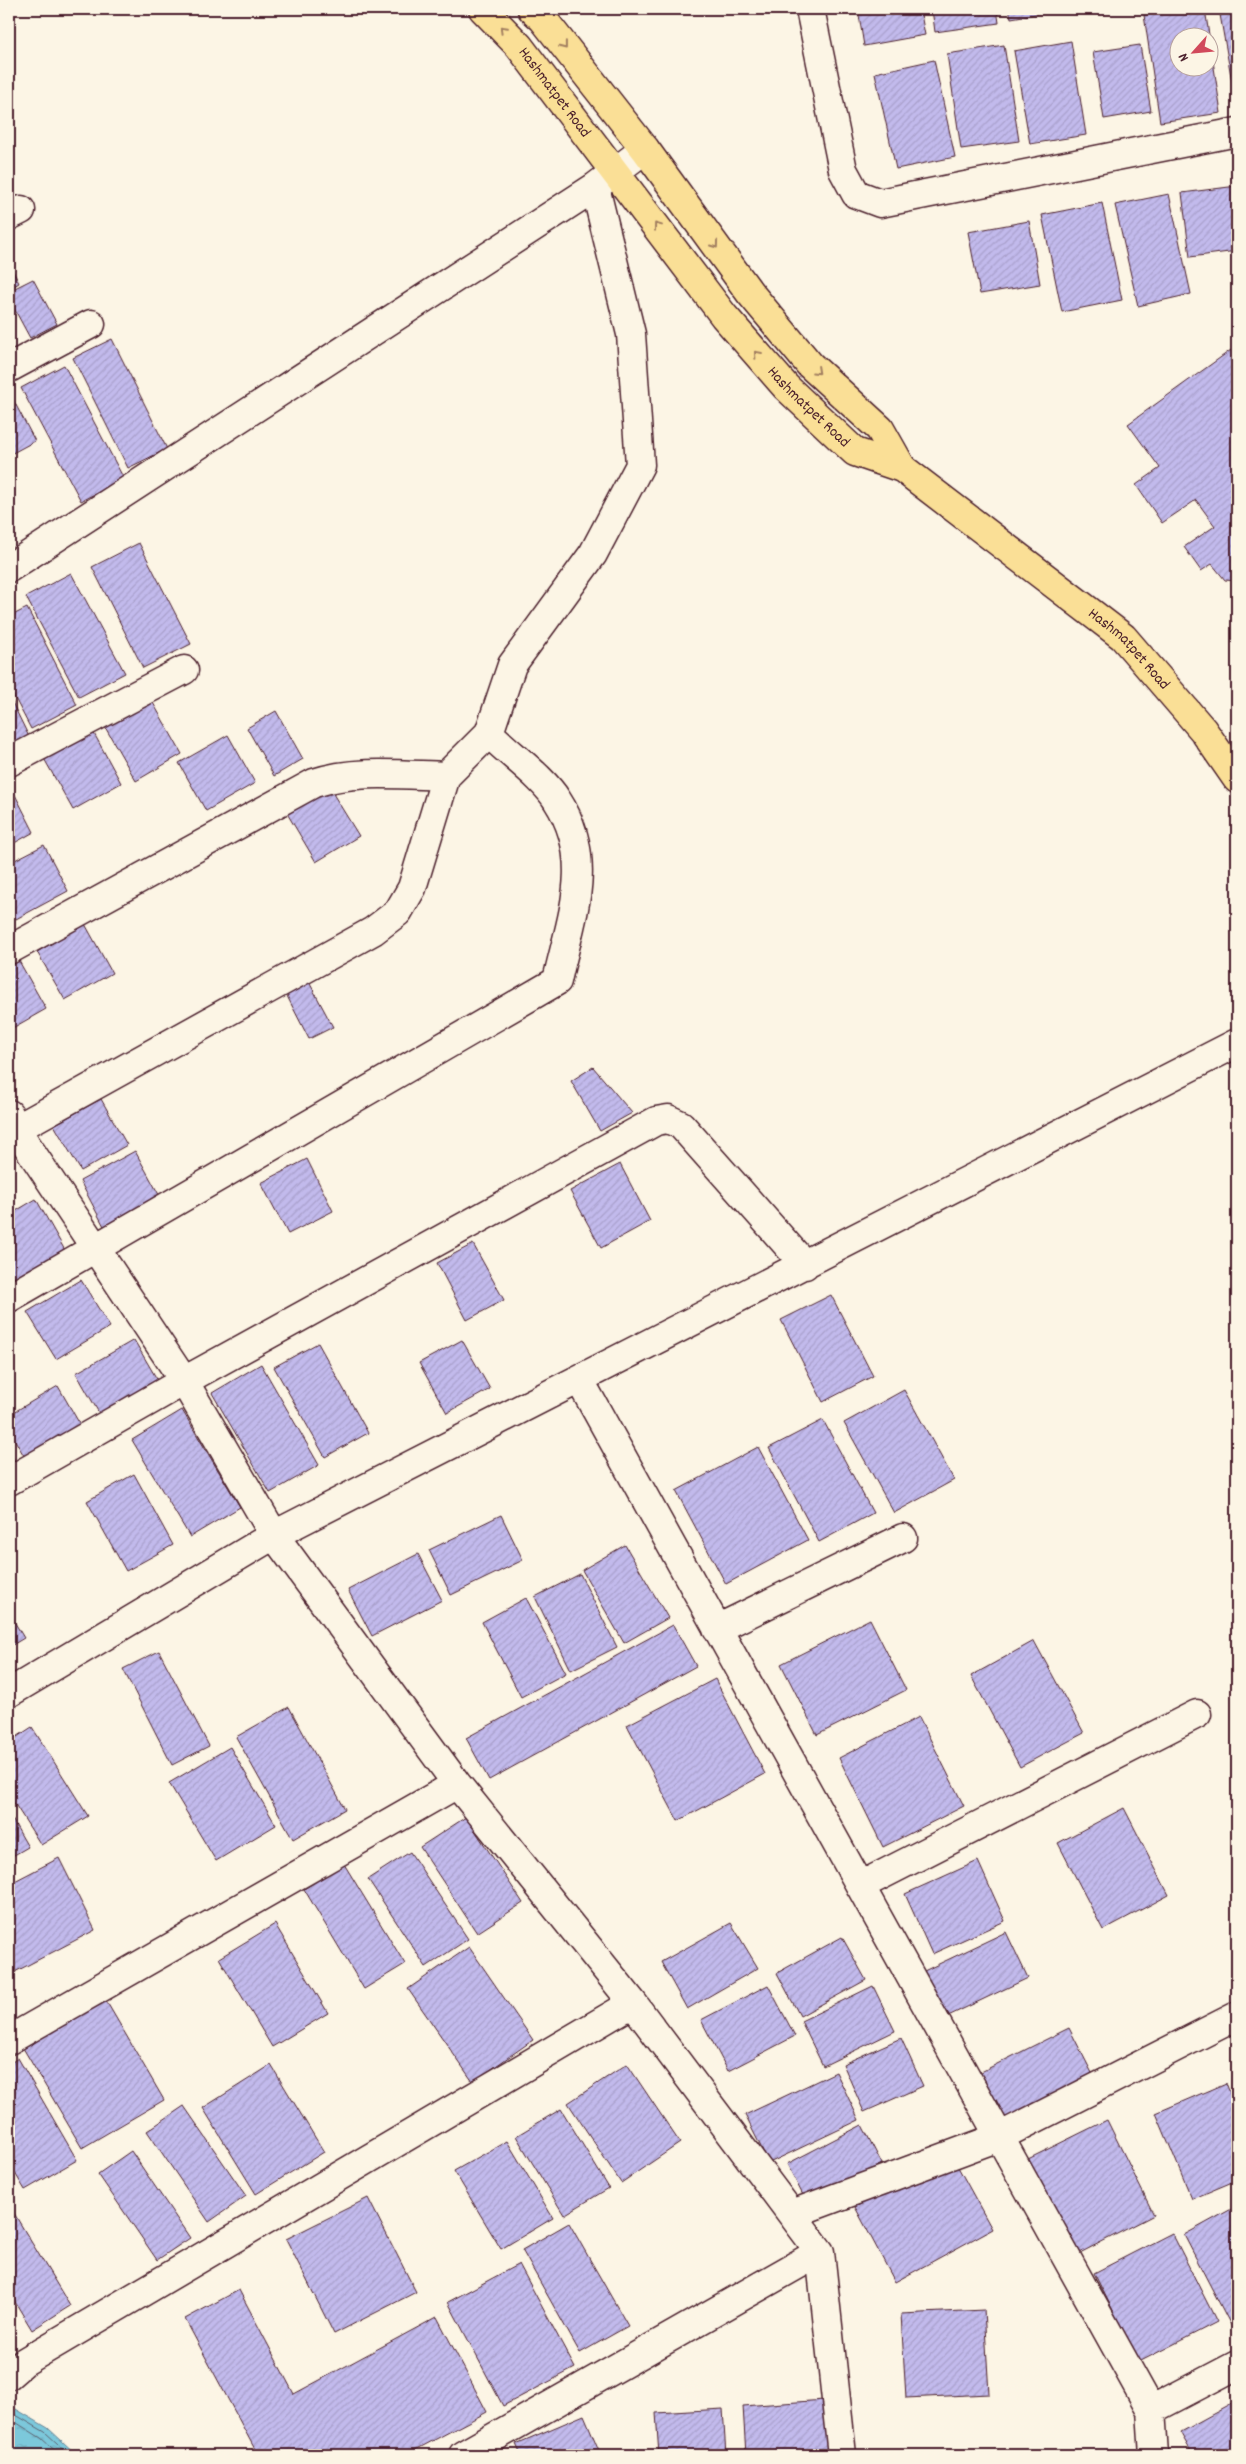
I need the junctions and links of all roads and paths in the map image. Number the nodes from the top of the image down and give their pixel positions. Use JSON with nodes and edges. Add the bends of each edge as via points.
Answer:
{"nodes":[{"id":1,"x":483,"y":9,"type":"edge"},
{"id":2,"x":532,"y":9,"type":"edge"},
{"id":3,"x":810,"y":9,"type":"edge"},
{"id":4,"x":1237,"y":132,"type":"edge"},
{"id":5,"x":645,"y":149,"type":"junction"},
{"id":6,"x":605,"y":179,"type":"junction"},
{"id":7,"x":91,"y":324,"type":"dead end"},
{"id":8,"x":9,"y":368,"type":"edge"},
{"id":9,"x":902,"y":468,"type":"junction"},
{"id":10,"x":9,"y":568,"type":"edge"},
{"id":11,"x":184,"y":670,"type":"dead end"},
{"id":12,"x":489,"y":733,"type":"junction"},
{"id":13,"x":9,"y":762,"type":"edge"},
{"id":14,"x":446,"y":776,"type":"junction"},
{"id":15,"x":1237,"y":779,"type":"edge"},
{"id":16,"x":9,"y":950,"type":"edge"},
{"id":17,"x":1237,"y":1043,"type":"edge"},
{"id":18,"x":11,"y":1125,"type":"edge"},
{"id":19,"x":95,"y":1247,"type":"junction"},
{"id":20,"x":806,"y":1264,"type":"junction"},
{"id":21,"x":9,"y":1298,"type":"edge"},
{"id":22,"x":578,"y":1379,"type":"junction"},
{"id":23,"x":184,"y":1381,"type":"junction"},
{"id":24,"x":9,"y":1481,"type":"edge"},
{"id":25,"x":274,"y":1535,"type":"junction"},
{"id":26,"x":903,"y":1538,"type":"dead end"},
{"id":27,"x":717,"y":1629,"type":"junction"},
{"id":28,"x":9,"y":1693,"type":"edge"},
{"id":29,"x":1197,"y":1714,"type":"dead end"},
{"id":30,"x":457,"y":1784,"type":"junction"},
{"id":31,"x":860,"y":1886,"type":"junction"},
{"id":32,"x":633,"y":2003,"type":"junction"},
{"id":33,"x":1237,"y":2016,"type":"edge"},
{"id":34,"x":9,"y":2040,"type":"edge"},
{"id":35,"x":999,"y":2137,"type":"junction"},
{"id":36,"x":792,"y":2214,"type":"junction"},
{"id":37,"x":820,"y":2252,"type":"junction"},
{"id":38,"x":1237,"y":2364,"type":"edge"},
{"id":39,"x":16,"y":2368,"type":"edge"},
{"id":40,"x":1151,"y":2410,"type":"junction"},
{"id":41,"x":463,"y":2455,"type":"edge"},
{"id":42,"x":842,"y":2455,"type":"edge"},
{"id":43,"x":1154,"y":2455,"type":"edge"}],
"edges":[{"from":6,"to":1,"type":"main road","name":"Hashmatpet Road","one_way":true,"via":[[519,46]]},
{"from":2,"to":5,"type":"main road","one_way":true},
{"from":3,"to":4,"type":"street","via":[[843,170],[856,194],[880,203]]},
{"from":5,"to":6,"type":"street"},
{"from":5,"to":9,"type":"main road","one_way":true,"via":[[750,293],[810,365],[880,429]]},
{"from":9,"to":6,"type":"main road","name":"Hashmatpet Road","one_way":true,"via":[[855,452],[786,387]]},
{"from":6,"to":10,"type":"street"},
{"from":6,"to":12,"type":"street","via":[[631,334],[640,465],[593,554],[512,665]]},
{"from":7,"to":8,"type":"street"},
{"from":9,"to":15,"type":"main road","name":"Hashmatpet Road","via":[[1123,637],[1204,730]]},
{"from":11,"to":13,"type":"street"},
{"from":12,"to":14,"type":"street"},
{"from":12,"to":19,"type":"street","via":[[557,799],[577,843],[580,881],[557,981]]},
{"from":14,"to":16,"type":"street","via":[[356,775],[314,783]]},
{"from":14,"to":18,"type":"street","via":[[412,888],[398,912],[374,931]]},
{"from":17,"to":20,"type":"street"},
{"from":18,"to":19,"type":"street"},
{"from":19,"to":21,"type":"street"},
{"from":19,"to":23,"type":"street"},
{"from":20,"to":22,"type":"street"},
{"from":20,"to":23,"type":"street","via":[[681,1125],[668,1118],[656,1121]]},
{"from":22,"to":25,"type":"street"},
{"from":22,"to":27,"type":"street"},
{"from":23,"to":24,"type":"street"},
{"from":23,"to":25,"type":"street"},
{"from":25,"to":28,"type":"street"},
{"from":25,"to":30,"type":"street"},
{"from":26,"to":27,"type":"street"},
{"from":27,"to":31,"type":"street"},
{"from":29,"to":31,"type":"street"},
{"from":30,"to":32,"type":"street"},
{"from":30,"to":34,"type":"street"},
{"from":31,"to":35,"type":"street"},
{"from":32,"to":36,"type":"street"},
{"from":32,"to":39,"type":"street"},
{"from":33,"to":35,"type":"street"},
{"from":35,"to":36,"type":"street"},
{"from":35,"to":40,"type":"street"},
{"from":36,"to":37,"type":"street"},
{"from":37,"to":41,"type":"street"},
{"from":37,"to":42,"type":"street"},
{"from":38,"to":40,"type":"street"},
{"from":40,"to":43,"type":"street"}]}
